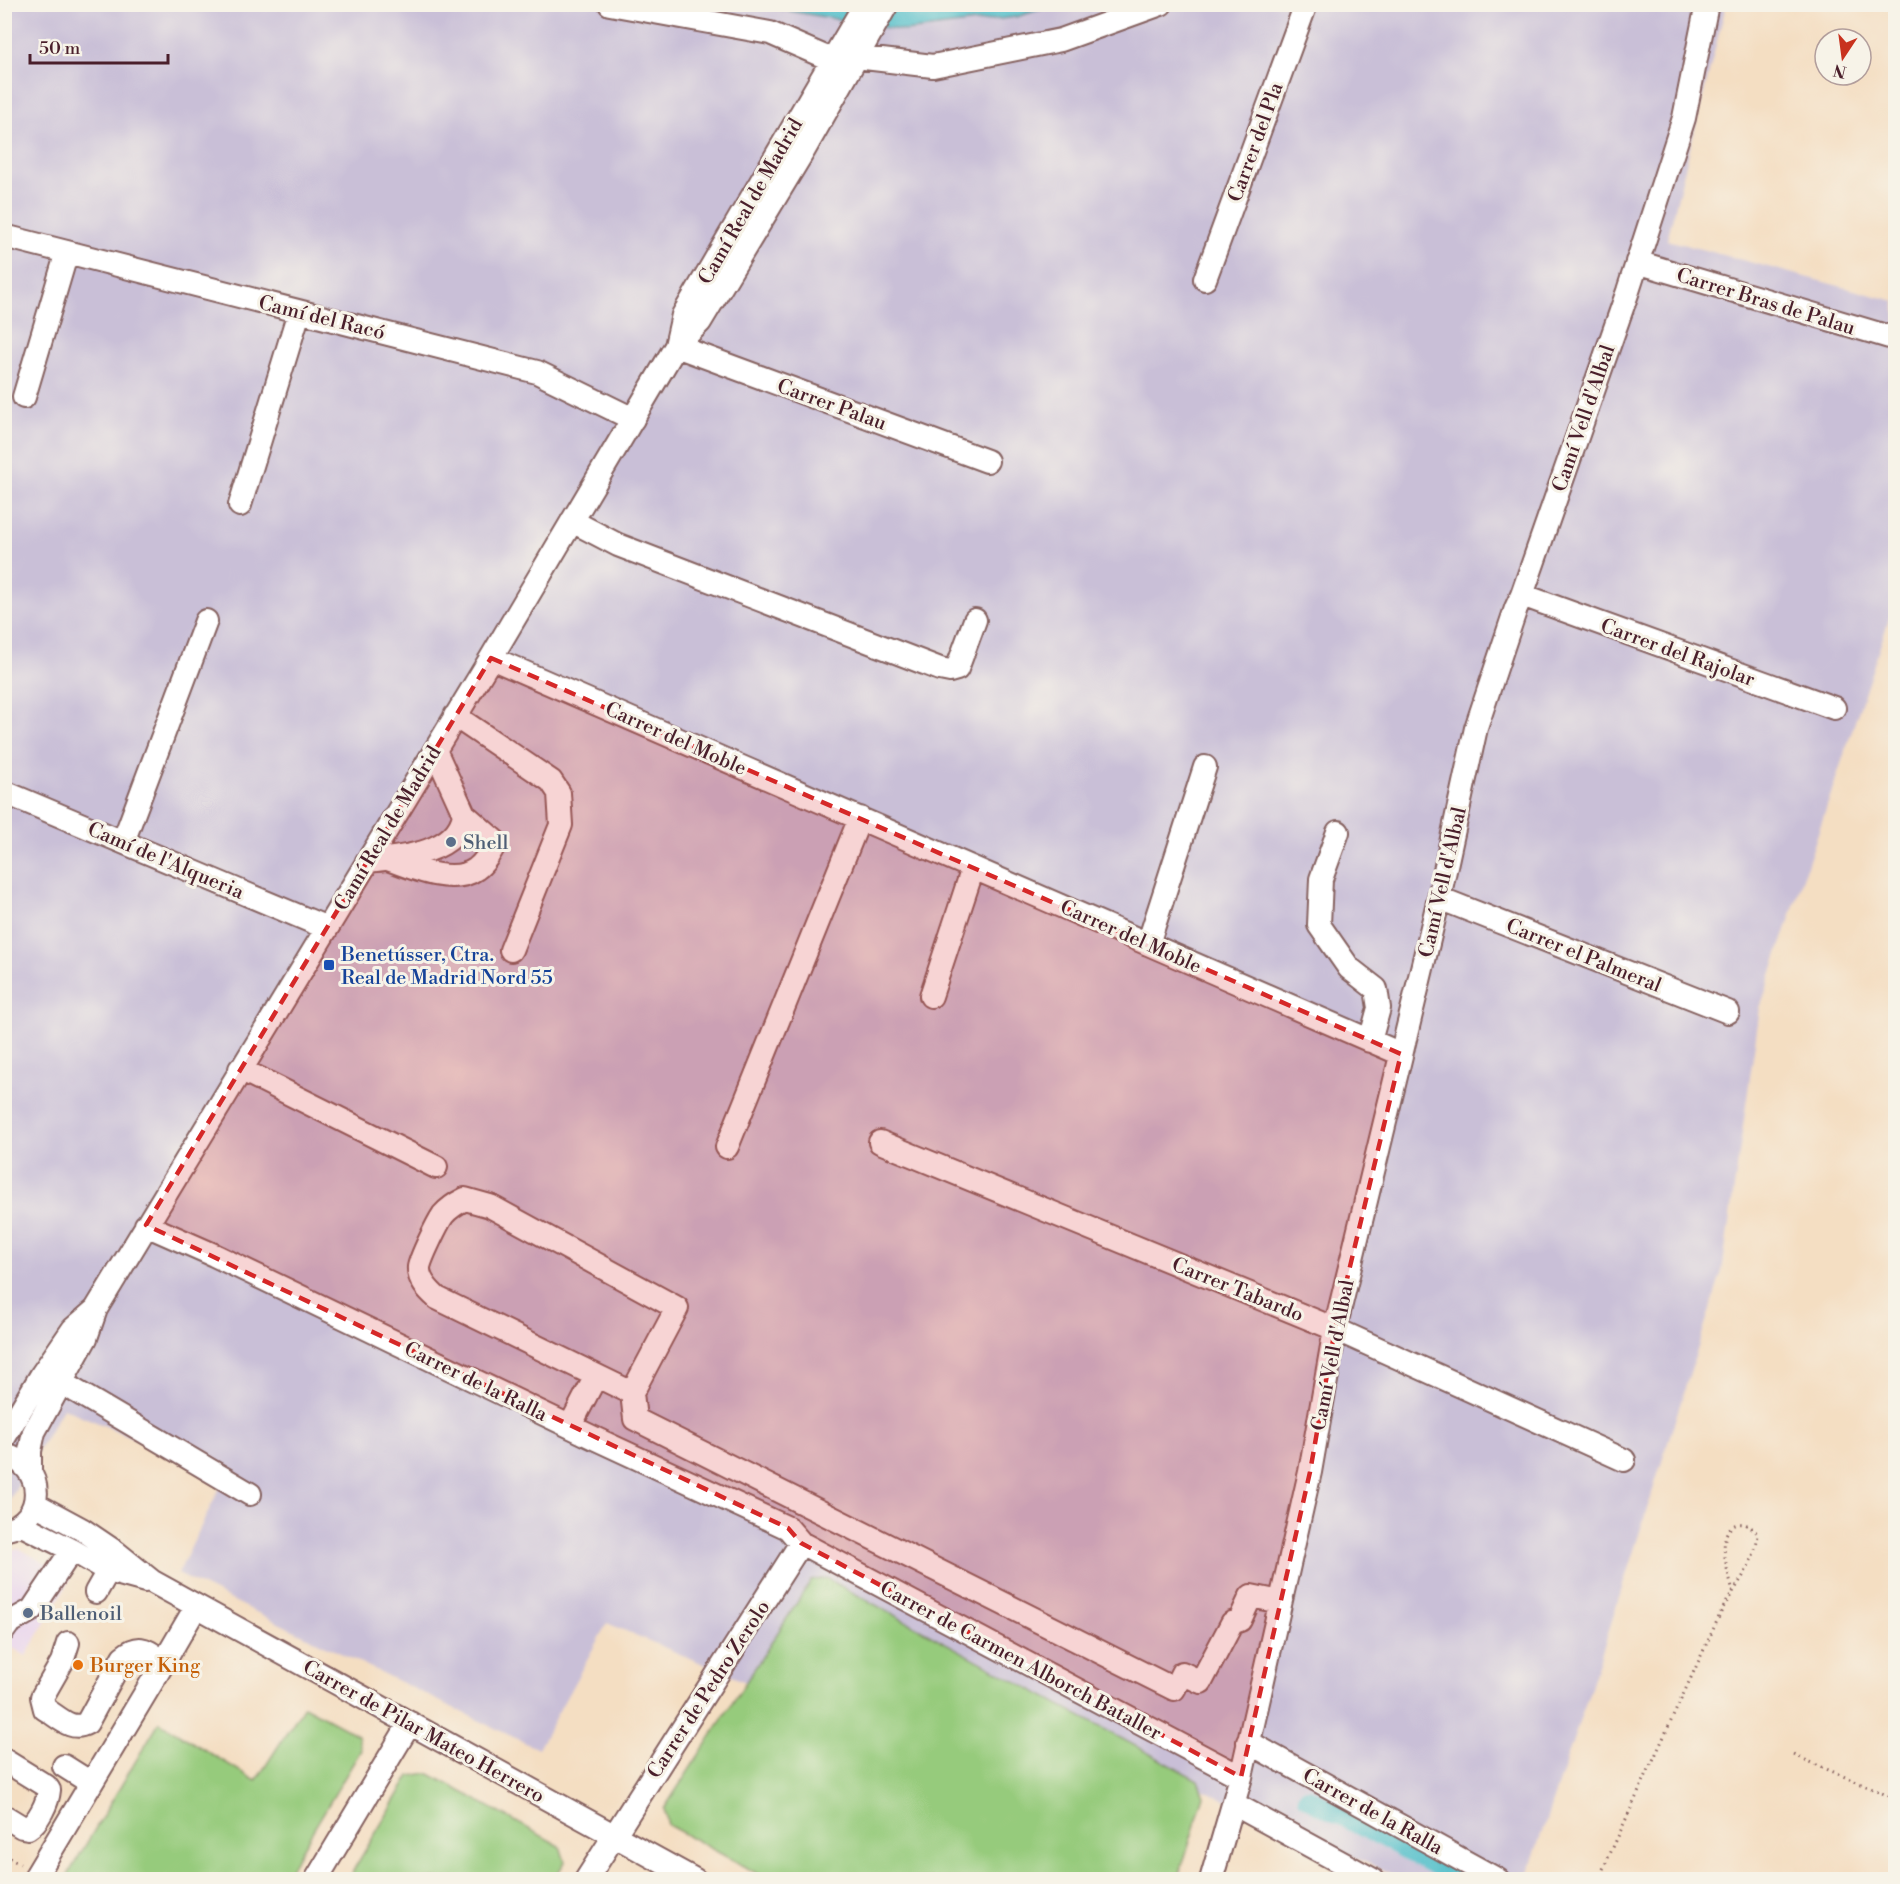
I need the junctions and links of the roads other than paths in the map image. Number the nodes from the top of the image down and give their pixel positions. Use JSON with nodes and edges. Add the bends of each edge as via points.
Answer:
{"nodes":[{"id":1,"x":610,"y":4,"type":"edge"},
{"id":2,"x":864,"y":4,"type":"edge"},
{"id":3,"x":887,"y":4,"type":"edge"},
{"id":4,"x":1161,"y":4,"type":"edge"},
{"id":5,"x":1306,"y":4,"type":"edge"},
{"id":6,"x":1707,"y":4,"type":"edge"},
{"id":7,"x":848,"y":48,"type":"junction"},
{"id":8,"x":4,"y":236,"type":"edge"},
{"id":9,"x":67,"y":252,"type":"junction"},
{"id":10,"x":1637,"y":262,"type":"junction"},
{"id":11,"x":1205,"y":279,"type":"dead end"},
{"id":12,"x":299,"y":312,"type":"junction"},
{"id":13,"x":1896,"y":339,"type":"edge"},
{"id":14,"x":676,"y":346,"type":"junction"},
{"id":15,"x":24,"y":397,"type":"dead end"},
{"id":16,"x":633,"y":419,"type":"junction"},
{"id":17,"x":987,"y":461,"type":"dead end"},
{"id":18,"x":240,"y":505,"type":"dead end"},
{"id":19,"x":572,"y":521,"type":"junction"},
{"id":20,"x":1522,"y":595,"type":"junction"},
{"id":21,"x":975,"y":620,"type":"dead end"},
{"id":22,"x":206,"y":621,"type":"dead end"},
{"id":23,"x":491,"y":657,"type":"junction"},
{"id":24,"x":1834,"y":708,"type":"dead end"},
{"id":25,"x":455,"y":716,"type":"junction"},
{"id":26,"x":435,"y":750,"type":"junction"},
{"id":27,"x":1205,"y":767,"type":"dead end"},
{"id":28,"x":4,"y":792,"type":"edge"},
{"id":29,"x":464,"y":814,"type":"junction"},
{"id":30,"x":860,"y":818,"type":"junction"},
{"id":31,"x":1338,"y":832,"type":"dead end"},
{"id":32,"x":123,"y":842,"type":"junction"},
{"id":33,"x":377,"y":860,"type":"junction"},
{"id":34,"x":973,"y":868,"type":"junction"},
{"id":35,"x":1439,"y":898,"type":"junction"},
{"id":36,"x":327,"y":928,"type":"junction"},
{"id":37,"x":1148,"y":944,"type":"junction"},
{"id":38,"x":511,"y":950,"type":"dead end"},
{"id":39,"x":932,"y":996,"type":"dead end"},
{"id":40,"x":1728,"y":1012,"type":"dead end"},
{"id":41,"x":1370,"y":1041,"type":"junction"},
{"id":42,"x":1401,"y":1054,"type":"junction"},
{"id":43,"x":240,"y":1069,"type":"junction"},
{"id":44,"x":880,"y":1142,"type":"dead end"},
{"id":45,"x":727,"y":1147,"type":"dead end"},
{"id":46,"x":436,"y":1167,"type":"dead end"},
{"id":47,"x":146,"y":1225,"type":"junction"},
{"id":48,"x":96,"y":1309,"type":"junction"},
{"id":49,"x":1335,"y":1329,"type":"junction"},
{"id":50,"x":596,"y":1376,"type":"junction"},
{"id":51,"x":62,"y":1383,"type":"junction"},
{"id":52,"x":632,"y":1393,"type":"junction"},
{"id":53,"x":570,"y":1426,"type":"junction"},
{"id":54,"x":4,"y":1438,"type":"edge"},
{"id":55,"x":4,"y":1455,"type":"edge"},
{"id":56,"x":1624,"y":1460,"type":"dead end"},
{"id":57,"x":30,"y":1471,"type":"junction"},
{"id":58,"x":250,"y":1494,"type":"dead end"},
{"id":59,"x":35,"y":1504,"type":"junction"},
{"id":60,"x":12,"y":1527,"type":"edge"},
{"id":61,"x":801,"y":1543,"type":"junction"},
{"id":62,"x":72,"y":1550,"type":"junction"},
{"id":63,"x":108,"y":1570,"type":"junction"},
{"id":64,"x":153,"y":1582,"type":"junction"},
{"id":65,"x":96,"y":1592,"type":"dead end"},
{"id":66,"x":1280,"y":1602,"type":"junction"},
{"id":67,"x":196,"y":1606,"type":"junction"},
{"id":68,"x":4,"y":1630,"type":"edge"},
{"id":69,"x":68,"y":1643,"type":"dead end"},
{"id":70,"x":164,"y":1662,"type":"junction"},
{"id":71,"x":410,"y":1723,"type":"junction"},
{"id":72,"x":1248,"y":1742,"type":"junction"},
{"id":73,"x":4,"y":1760,"type":"edge"},
{"id":74,"x":64,"y":1766,"type":"dead end"},
{"id":75,"x":1240,"y":1777,"type":"junction"},
{"id":76,"x":91,"y":1783,"type":"junction"},
{"id":77,"x":1234,"y":1804,"type":"junction"},
{"id":78,"x":4,"y":1816,"type":"edge"},
{"id":79,"x":614,"y":1835,"type":"junction"},
{"id":80,"x":35,"y":1880,"type":"edge"},
{"id":81,"x":316,"y":1880,"type":"edge"},
{"id":82,"x":586,"y":1880,"type":"edge"},
{"id":83,"x":695,"y":1880,"type":"edge"},
{"id":84,"x":1210,"y":1880,"type":"edge"},
{"id":85,"x":1373,"y":1880,"type":"edge"},
{"id":86,"x":1498,"y":1880,"type":"edge"}],
"edges":[{"from":1,"to":7,"type":"street"},
{"from":2,"to":7,"type":"street"},
{"from":3,"to":7,"type":"street","name":"Camí Real de Madrid"},
{"from":4,"to":7,"type":"street","via":[[1061,40],[933,66]]},
{"from":5,"to":11,"type":"street","name":"Carrer del Pla"},
{"from":6,"to":10,"type":"street","name":"Camí Vell d'Albal","via":[[1684,118]]},
{"from":7,"to":14,"type":"street","name":"Camí Real de Madrid","via":[[684,315]]},
{"from":7,"to":14,"type":"street","name":"Camí Real de Madrid","via":[[803,126],[804,150],[700,322]]},
{"from":8,"to":9,"type":"street","name":"Camí del Racó"},
{"from":9,"to":12,"type":"street","name":"Camí del Racó"},
{"from":9,"to":15,"type":"street"},
{"from":10,"to":13,"type":"street","name":"Carrer Bras de Palau"},
{"from":10,"to":20,"type":"street","name":"Camí Vell d'Albal"},
{"from":12,"to":16,"type":"street","name":"Camí del Racó","via":[[537,372]]},
{"from":12,"to":18,"type":"street"},
{"from":14,"to":16,"type":"street","name":"Camí Real de Madrid"},
{"from":14,"to":17,"type":"street","name":"Carrer Palau"},
{"from":16,"to":19,"type":"street","name":"Camí Real de Madrid"},
{"from":19,"to":21,"type":"street","via":[[618,545],[940,669],[957,669]]},
{"from":19,"to":23,"type":"street","name":"Camí Real de Madrid"},
{"from":20,"to":24,"type":"street","name":"Carrer del Rajolar"},
{"from":20,"to":35,"type":"street","name":"Camí Vell d'Albal","via":[[1476,728]]},
{"from":22,"to":32,"type":"street"},
{"from":23,"to":25,"type":"street","name":"Camí Real de Madrid"},
{"from":23,"to":30,"type":"street","name":"Carrer del Moble"},
{"from":25,"to":26,"type":"street","name":"Camí Real de Madrid"},
{"from":25,"to":38,"type":"street","via":[[551,781],[559,793],[561,825]]},
{"from":26,"to":29,"type":"street"},
{"from":26,"to":33,"type":"street","name":"Camí Real de Madrid"},
{"from":27,"to":37,"type":"street"},
{"from":28,"to":32,"type":"street","name":"Camí de l'Alqueria"},
{"from":29,"to":33,"type":"street","via":[[463,822],[447,842],[408,857]]},
{"from":29,"to":33,"type":"street","via":[[496,842],[477,868],[466,874],[423,872]]},
{"from":30,"to":34,"type":"street","name":"Carrer del Moble"},
{"from":30,"to":45,"type":"street"},
{"from":31,"to":41,"type":"street","via":[[1321,879],[1319,925],[1349,968],[1376,989],[1379,1008]]},
{"from":32,"to":36,"type":"street","name":"Camí de l'Alqueria"},
{"from":33,"to":36,"type":"street","name":"Camí Real de Madrid"},
{"from":34,"to":37,"type":"street","name":"Carrer del Moble"},
{"from":34,"to":39,"type":"street"},
{"from":35,"to":40,"type":"street","name":"Carrer el Palmeral"},
{"from":35,"to":42,"type":"street","name":"Camí Vell d'Albal"},
{"from":36,"to":43,"type":"street","name":"Camí Real de Madrid"},
{"from":37,"to":41,"type":"street","name":"Carrer del Moble"},
{"from":41,"to":42,"type":"street","name":"Carrer del Moble"},
{"from":42,"to":49,"type":"street","name":"Camí Vell d'Albal"},
{"from":43,"to":46,"type":"street"},
{"from":43,"to":47,"type":"street","name":"Camí Real de Madrid"},
{"from":44,"to":49,"type":"street","name":"Carrer Tabardo"},
{"from":47,"to":48,"type":"street","name":"Camí Real de Madrid"},
{"from":47,"to":53,"type":"street","name":"Carrer de la Ralla"},
{"from":48,"to":51,"type":"street","name":"Camí Real de Madrid","via":[[86,1338]]},
{"from":48,"to":54,"type":"street","name":"Camí Real de Madrid","via":[[73,1329]]},
{"from":49,"to":56,"type":"street","name":"Carrer Tabardo"},
{"from":49,"to":66,"type":"street","name":"Camí Vell d'Albal","via":[[1310,1472]]},
{"from":50,"to":52,"type":"street"},
{"from":50,"to":52,"type":"street","via":[[437,1298],[426,1288],[419,1267],[444,1215],[455,1204],[465,1199],[490,1206],[676,1308]]},
{"from":50,"to":53,"type":"street"},
{"from":51,"to":57,"type":"street","name":"Camí Real de Madrid","via":[[34,1432]]},
{"from":51,"to":58,"type":"street"},
{"from":52,"to":66,"type":"street","via":[[635,1419],[1174,1689],[1182,1673],[1201,1682],[1251,1596]]},
{"from":53,"to":61,"type":"street","name":"Carrer de la Ralla","via":[[788,1528]]},
{"from":55,"to":57,"type":"street","via":[[22,1462]]},
{"from":57,"to":59,"type":"street","name":"Camí Real de Madrid","via":[[35,1480]]},
{"from":59,"to":60,"type":"street","via":[[28,1516]]},
{"from":59,"to":64,"type":"street","name":"Carrer de Pilar Mateo Herrero","via":[[117,1552]]},
{"from":60,"to":62,"type":"street","name":"Carrer de Pilar Mateo Herrero"},
{"from":61,"to":75,"type":"street","name":"Carrer de Carmen Alborch Bataller"},
{"from":61,"to":79,"type":"street","name":"Carrer de Pedro Zerolo"},
{"from":62,"to":63,"type":"street","name":"Carrer de Pilar Mateo Herrero"},
{"from":62,"to":68,"type":"street","via":[[32,1610]]},
{"from":63,"to":64,"type":"street","name":"Carrer de Pilar Mateo Herrero"},
{"from":63,"to":65,"type":"street"},
{"from":64,"to":67,"type":"street","name":"Carrer de Pilar Mateo Herrero"},
{"from":66,"to":72,"type":"street","name":"Camí Vell d'Albal"},
{"from":67,"to":70,"type":"street"},
{"from":67,"to":71,"type":"street","name":"Carrer de Pilar Mateo Herrero"},
{"from":69,"to":70,"type":"street","via":[[42,1697],[45,1708],[74,1727],[87,1723],[123,1657],[132,1649],[142,1648]]},
{"from":70,"to":76,"type":"street","via":[[96,1753]]},
{"from":71,"to":79,"type":"street","name":"Carrer de Pilar Mateo Herrero"},
{"from":71,"to":81,"type":"street"},
{"from":72,"to":75,"type":"street","name":"Camí Vell d'Albal"},
{"from":72,"to":86,"type":"street","name":"Carrer de la Ralla"},
{"from":73,"to":78,"type":"street","via":[[49,1790],[34,1824],[28,1828]]},
{"from":74,"to":76,"type":"street"},
{"from":75,"to":77,"type":"street","name":"Camí Vell d'Albal"},
{"from":76,"to":80,"type":"street"},
{"from":77,"to":84,"type":"street","name":"Camí Vell d'Albal"},
{"from":77,"to":85,"type":"street"},
{"from":79,"to":82,"type":"street","name":"Carrer de Pedro Zerolo"},
{"from":79,"to":83,"type":"street","name":"Carrer de Pilar Mateo Herrero"}]}
